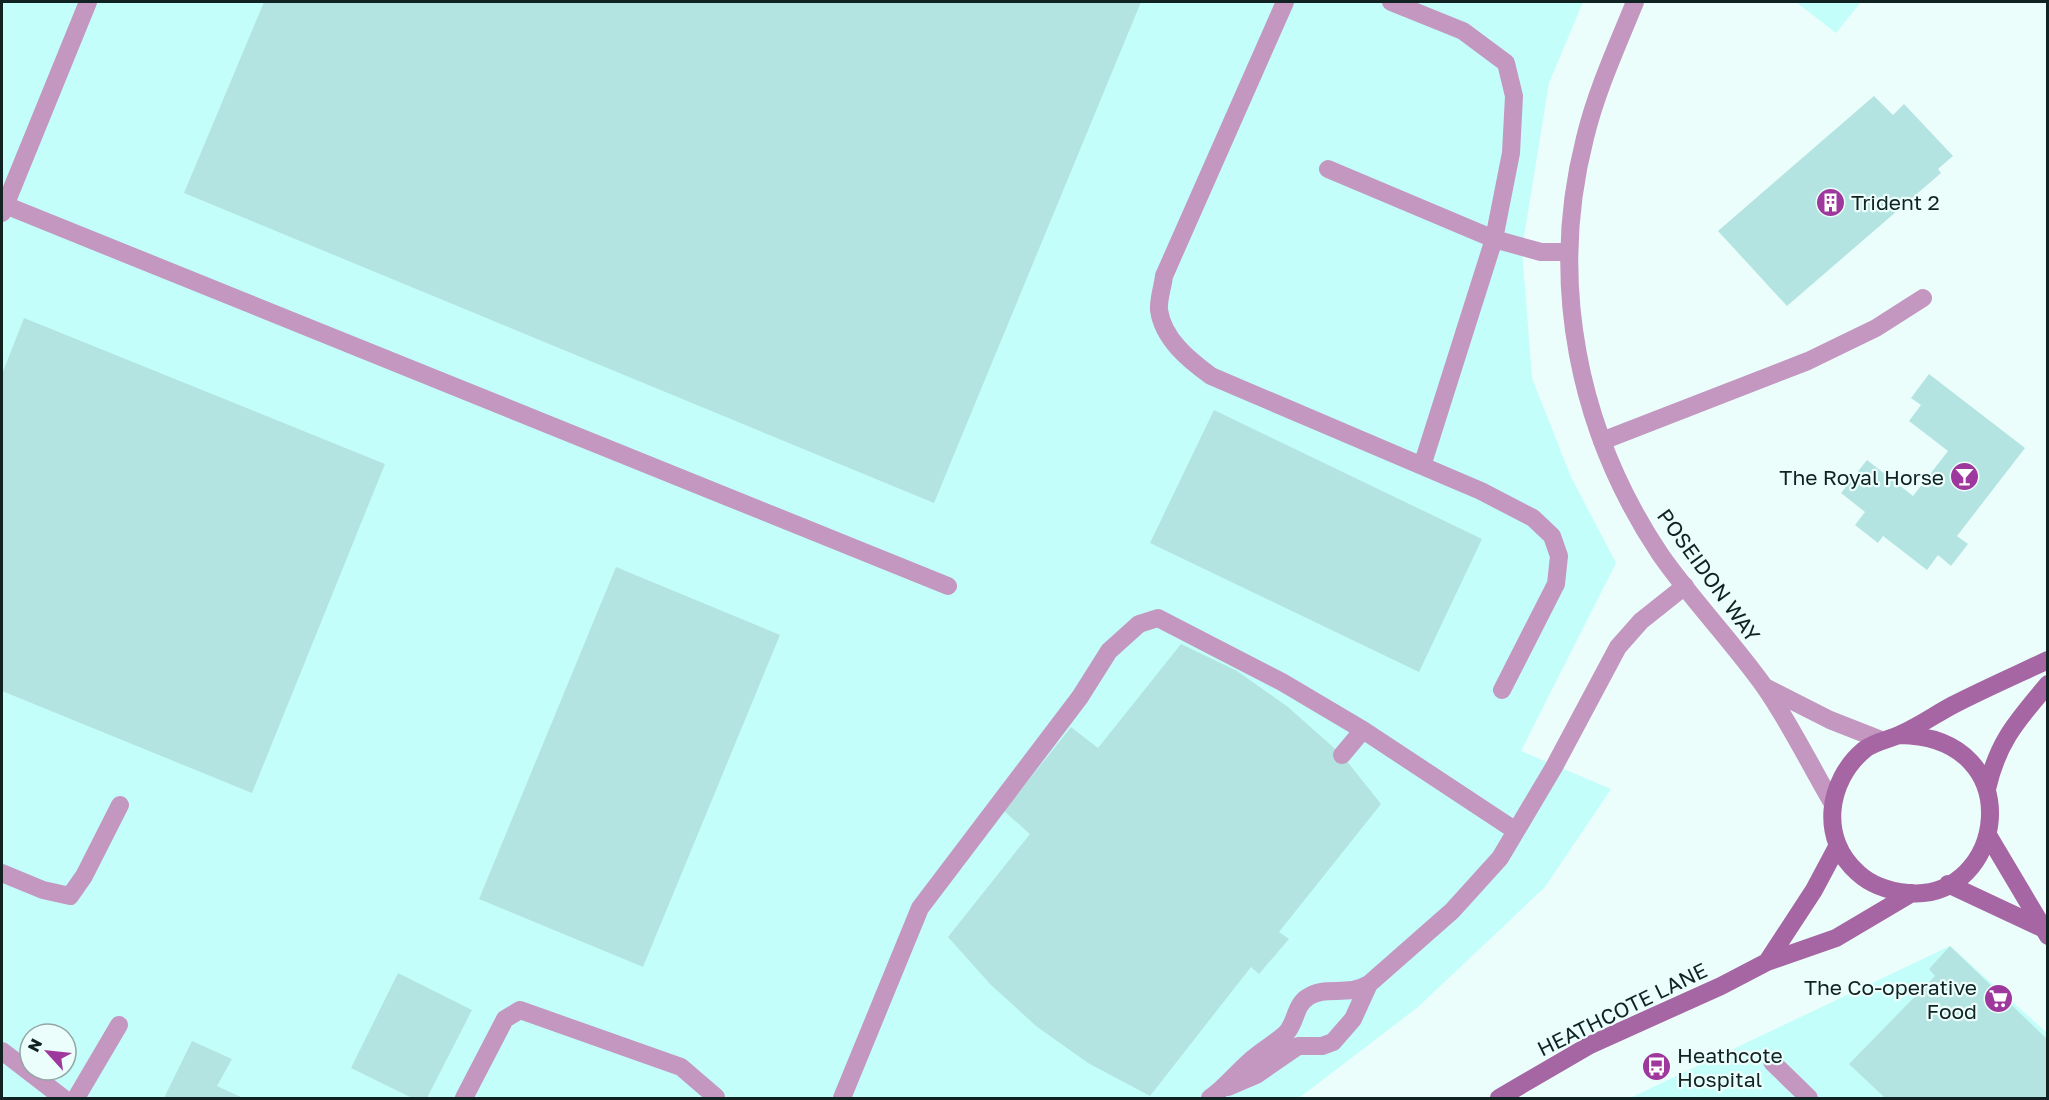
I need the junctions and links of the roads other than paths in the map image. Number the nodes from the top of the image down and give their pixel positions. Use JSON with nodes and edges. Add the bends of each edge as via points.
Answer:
{"nodes":[{"id":1,"x":88,"y":2,"type":"edge"},
{"id":2,"x":1285,"y":2,"type":"edge"},
{"id":3,"x":1391,"y":2,"type":"edge"},
{"id":4,"x":1635,"y":2,"type":"edge"},
{"id":5,"x":1328,"y":169,"type":"dead end"},
{"id":6,"x":3,"y":209,"type":"edge"},
{"id":7,"x":1494,"y":239,"type":"junction"},
{"id":8,"x":1569,"y":252,"type":"junction"},
{"id":9,"x":1923,"y":298,"type":"dead end"},
{"id":10,"x":1602,"y":441,"type":"junction"},
{"id":11,"x":1422,"y":466,"type":"junction"},
{"id":12,"x":948,"y":586,"type":"dead end"},
{"id":13,"x":1685,"y":586,"type":"junction"},
{"id":14,"x":2048,"y":660,"type":"edge"},
{"id":15,"x":2048,"y":684,"type":"edge"},
{"id":16,"x":1765,"y":687,"type":"junction"},
{"id":17,"x":1502,"y":690,"type":"dead end"},
{"id":18,"x":1363,"y":730,"type":"junction"},
{"id":19,"x":1900,"y":735,"type":"junction"},
{"id":20,"x":1881,"y":740,"type":"junction"},
{"id":21,"x":1342,"y":755,"type":"dead end"},
{"id":22,"x":1987,"y":789,"type":"junction"},
{"id":23,"x":1833,"y":804,"type":"junction"},
{"id":24,"x":120,"y":805,"type":"dead end"},
{"id":25,"x":1516,"y":831,"type":"junction"},
{"id":26,"x":1988,"y":835,"type":"junction"},
{"id":27,"x":1838,"y":845,"type":"junction"},
{"id":28,"x":2,"y":873,"type":"edge"},
{"id":29,"x":1948,"y":885,"type":"junction"},
{"id":30,"x":1912,"y":893,"type":"junction"},
{"id":31,"x":2044,"y":931,"type":"edge"},
{"id":32,"x":1767,"y":962,"type":"junction"},
{"id":33,"x":1369,"y":984,"type":"junction"},
{"id":34,"x":119,"y":1025,"type":"dead end"},
{"id":35,"x":2,"y":1051,"type":"edge"},
{"id":36,"x":1772,"y":1062,"type":"dead end"},
{"id":37,"x":1216,"y":1094,"type":"edge"},
{"id":38,"x":716,"y":1097,"type":"edge"},
{"id":39,"x":63,"y":1098,"type":"edge"},
{"id":40,"x":76,"y":1098,"type":"edge"},
{"id":41,"x":464,"y":1098,"type":"edge"},
{"id":42,"x":842,"y":1098,"type":"edge"},
{"id":43,"x":1498,"y":1098,"type":"edge"},
{"id":44,"x":1809,"y":1098,"type":"edge"}],
"edges":[{"from":1,"to":6,"type":"street"},
{"from":2,"to":11,"type":"street","via":[[1164,276],[1159,309],[1172,341],[1211,376]]},
{"from":3,"to":7,"type":"street","via":[[1463,31],[1506,63],[1515,96],[1511,153]]},
{"from":4,"to":8,"type":"street","name":"POSEIDON WAY","via":[[1585,138],[1572,205]]},
{"from":5,"to":7,"type":"street"},
{"from":6,"to":12,"type":"street"},
{"from":7,"to":8,"type":"street","via":[[1541,252]]},
{"from":7,"to":11,"type":"street"},
{"from":8,"to":10,"type":"street","name":"POSEIDON WAY","via":[[1577,357]]},
{"from":9,"to":10,"type":"street","via":[[1876,328],[1808,361]]},
{"from":10,"to":13,"type":"street","name":"POSEIDON WAY","via":[[1636,514]]},
{"from":11,"to":17,"type":"street","via":[[1533,518],[1552,536],[1559,556],[1556,584]]},
{"from":13,"to":16,"type":"street","name":"POSEIDON WAY"},
{"from":13,"to":25,"type":"street","via":[[1641,621],[1618,647]]},
{"from":14,"to":19,"type":"street","name":"HEATHCOTE LANE"},
{"from":15,"to":22,"type":"street","name":"HEATHCOTE LANE","via":[[2008,732],[1994,759]]},
{"from":16,"to":20,"type":"street","name":"POSEIDON WAY","via":[[1830,720]]},
{"from":16,"to":23,"type":"street","name":"POSEIDON WAY"},
{"from":18,"to":21,"type":"street"},
{"from":18,"to":25,"type":"street"},
{"from":18,"to":42,"type":"street","via":[[1282,682],[1158,618],[1139,624],[1109,651],[1080,697],[920,908]]},
{"from":19,"to":20,"type":"street","name":"HEATHCOTE LANE"},
{"from":19,"to":22,"type":"street","name":"HEATHCOTE LANE","via":[[1924,735],[1953,746],[1974,765]]},
{"from":20,"to":23,"type":"street","name":"HEATHCOTE LANE","via":[[1851,761],[1836,788]]},
{"from":22,"to":26,"type":"street","name":"HEATHCOTE LANE"},
{"from":23,"to":27,"type":"street","name":"HEATHCOTE LANE","via":[[1832,821]]},
{"from":24,"to":28,"type":"street","via":[[70,896]]},
{"from":25,"to":33,"type":"street","via":[[1500,858],[1452,911]]},
{"from":26,"to":29,"type":"street","name":"HEATHCOTE LANE","via":[[1968,871]]},
{"from":26,"to":31,"type":"street"},
{"from":27,"to":30,"type":"street","name":"HEATHCOTE LANE","via":[[1859,874],[1880,887]]},
{"from":27,"to":32,"type":"street","name":"HEATHCOTE LANE"},
{"from":29,"to":30,"type":"street","name":"HEATHCOTE LANE"},
{"from":29,"to":31,"type":"street"},
{"from":30,"to":32,"type":"street","name":"HEATHCOTE LANE","via":[[1836,938]]},
{"from":32,"to":43,"type":"street","name":"HEATHCOTE LANE","via":[[1590,1045]]},
{"from":33,"to":37,"type":"street","via":[[1353,1019],[1333,1042],[1298,1046],[1256,1075]]},
{"from":33,"to":37,"type":"street","via":[[1359,991],[1309,995],[1286,1033],[1248,1062]]},
{"from":34,"to":40,"type":"street"},
{"from":35,"to":39,"type":"street"},
{"from":36,"to":44,"type":"street"},
{"from":38,"to":41,"type":"street","via":[[681,1067],[520,1010],[505,1019]]}]}
